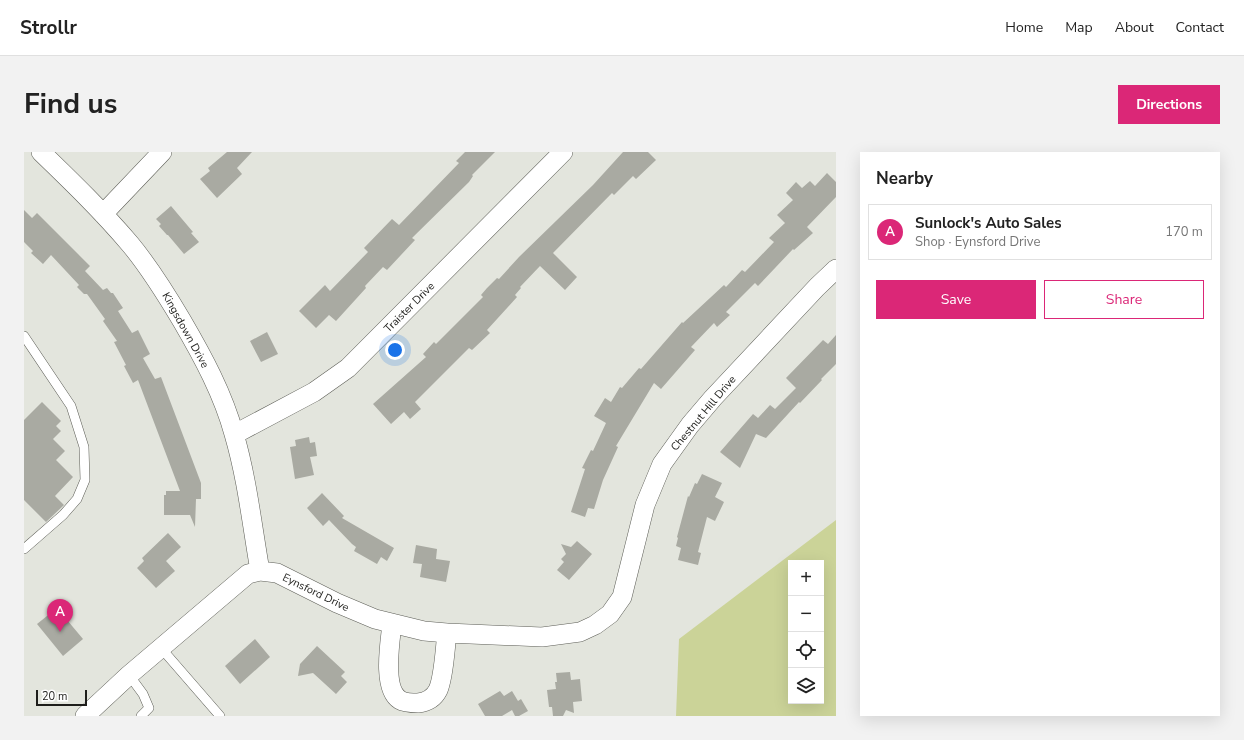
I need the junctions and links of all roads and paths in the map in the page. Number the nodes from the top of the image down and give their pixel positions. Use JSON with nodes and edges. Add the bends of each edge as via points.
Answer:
{"nodes":[{"id":1,"x":41,"y":152,"type":"edge"},
{"id":2,"x":162,"y":152,"type":"edge"},
{"id":3,"x":563,"y":152,"type":"edge"},
{"id":4,"x":103,"y":214,"type":"junction"},
{"id":5,"x":836,"y":269,"type":"edge"},
{"id":6,"x":24,"y":336,"type":"edge"},
{"id":7,"x":234,"y":434,"type":"junction"},
{"id":8,"x":24,"y":549,"type":"edge"},
{"id":9,"x":260,"y":571,"type":"junction"},
{"id":10,"x":392,"y":624,"type":"junction"},
{"id":11,"x":595,"y":625,"type":"joint"},
{"id":12,"x":447,"y":633,"type":"junction"},
{"id":13,"x":161,"y":648,"type":"junction"},
{"id":14,"x":129,"y":675,"type":"junction"},
{"id":15,"x":85,"y":716,"type":"edge"},
{"id":16,"x":141,"y":716,"type":"edge"},
{"id":17,"x":220,"y":716,"type":"edge"}],
"edges":[{"from":1,"to":4,"type":"street","name":"Kingsdown Drive"},
{"from":2,"to":4,"type":"street"},
{"from":3,"to":7,"type":"street","name":"Traister Drive","via":[[348,368],[314,392]]},
{"from":4,"to":7,"type":"street","name":"Kingsdown Drive","via":[[161,284],[204,358]]},
{"from":5,"to":11,"type":"street","name":"Chestnut Hill Drive","via":[[712,398],[662,464],[645,505],[622,597],[610,614]]},
{"from":6,"to":8,"type":"lane","via":[[71,406],[84,447],[85,480],[77,499],[63,515]]},
{"from":7,"to":9,"type":"street","name":"Kingsdown Drive","via":[[245,474]]},
{"from":9,"to":10,"type":"street","name":"Eynsford Drive","via":[[278,573],[337,603]]},
{"from":9,"to":13,"type":"street","via":[[248,574]]},
{"from":10,"to":12,"type":"street","name":"Eynsford Drive"},
{"from":10,"to":12,"type":"street","via":[[388,664],[390,681],[394,694],[400,700],[410,703],[430,700],[438,691]]},
{"from":11,"to":12,"type":"street","name":"Eynsford Drive","via":[[580,632],[542,637]]},
{"from":13,"to":14,"type":"street"},
{"from":13,"to":17,"type":"lane"},
{"from":14,"to":15,"type":"street"},
{"from":14,"to":16,"type":"lane","via":[[143,694],[149,708]]}]}
